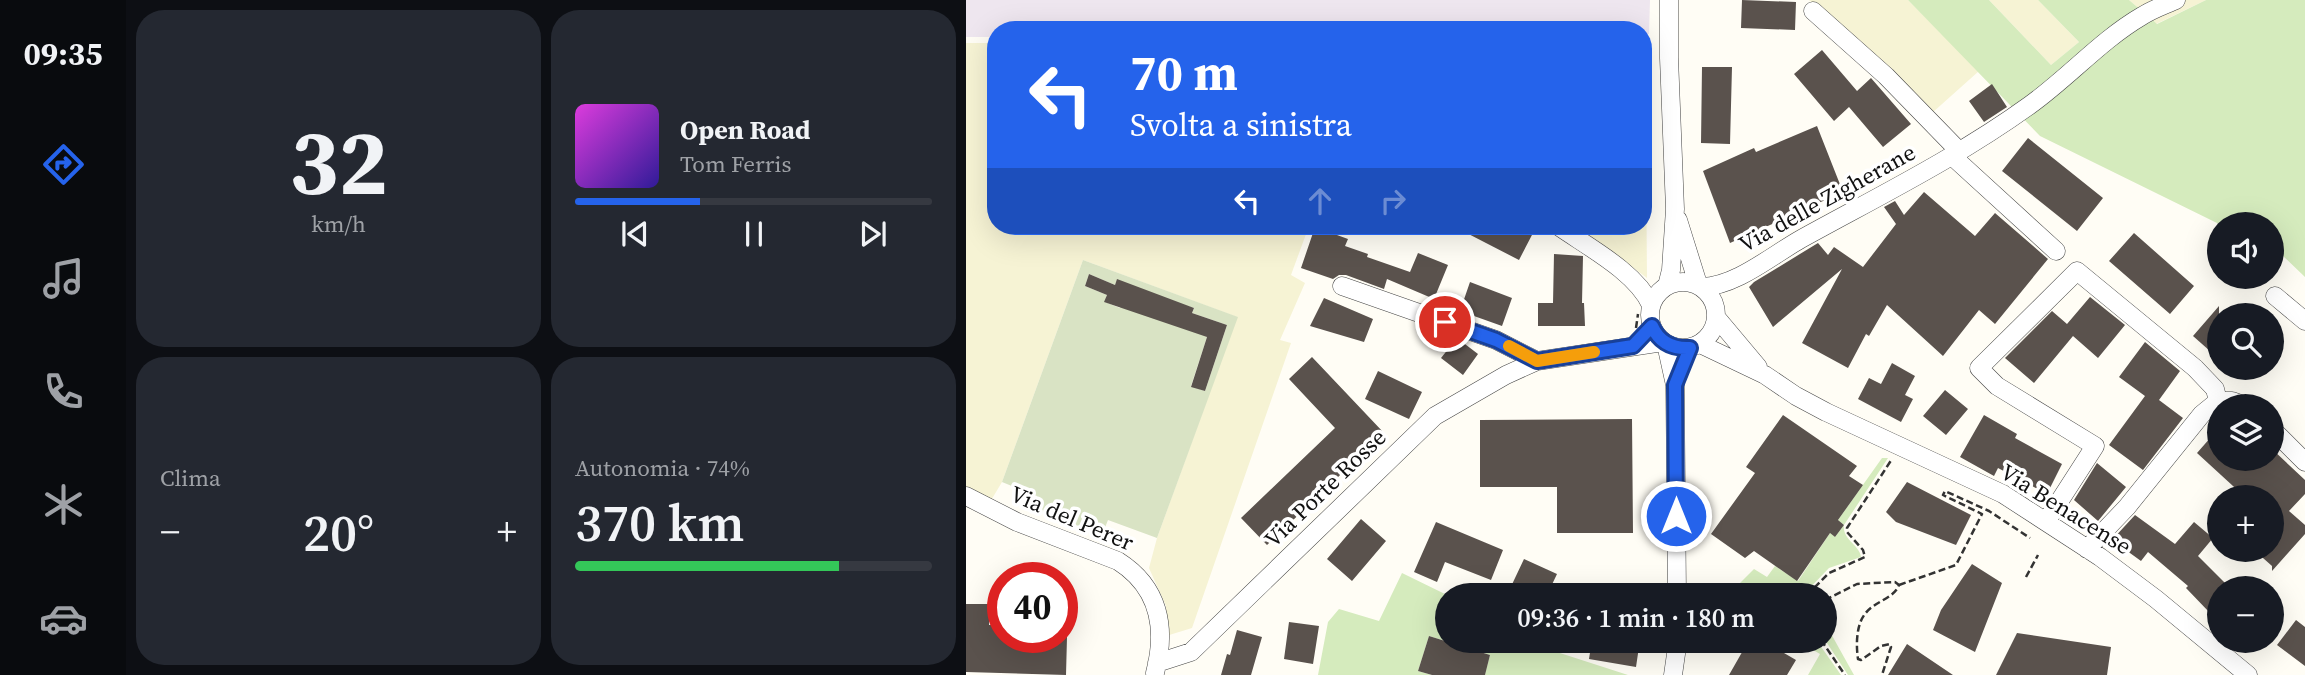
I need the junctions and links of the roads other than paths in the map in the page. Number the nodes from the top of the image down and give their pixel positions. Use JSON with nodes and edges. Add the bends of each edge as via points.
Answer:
{"nodes":[{"id":1,"x":1669,"y":0,"type":"edge"},
{"id":2,"x":2176,"y":0,"type":"edge"},
{"id":3,"x":1813,"y":11,"type":"dead end"},
{"id":4,"x":1956,"y":154,"type":"junction"},
{"id":5,"x":1675,"y":209,"type":"junction"},
{"id":6,"x":1571,"y":235,"type":"edge"},
{"id":7,"x":2056,"y":251,"type":"dead end"},
{"id":8,"x":1634,"y":280,"type":"junction"},
{"id":9,"x":1727,"y":284,"type":"junction"},
{"id":10,"x":1342,"y":286,"type":"dead end"},
{"id":11,"x":1700,"y":286,"type":"junction"},
{"id":12,"x":1665,"y":287,"type":"junction"},
{"id":13,"x":2275,"y":296,"type":"dead end"},
{"id":14,"x":1645,"y":309,"type":"junction"},
{"id":15,"x":1715,"y":310,"type":"junction"},
{"id":16,"x":2305,"y":321,"type":"edge"},
{"id":17,"x":1652,"y":326,"type":"junction"},
{"id":18,"x":1665,"y":343,"type":"junction"},
{"id":19,"x":1633,"y":346,"type":"junction"},
{"id":20,"x":1695,"y":346,"type":"junction"},
{"id":21,"x":1537,"y":361,"type":"junction"},
{"id":22,"x":1765,"y":374,"type":"junction"},
{"id":23,"x":1675,"y":385,"type":"junction"},
{"id":24,"x":2216,"y":394,"type":"edge"},
{"id":25,"x":2207,"y":410,"type":"edge"},
{"id":26,"x":2284,"y":441,"type":"edge"},
{"id":27,"x":2305,"y":463,"type":"edge"},
{"id":28,"x":966,"y":496,"type":"edge"},
{"id":29,"x":2046,"y":522,"type":"junction"},
{"id":30,"x":2087,"y":549,"type":"junction"},
{"id":31,"x":1677,"y":583,"type":"edge"},
{"id":32,"x":1677,"y":653,"type":"edge"},
{"id":33,"x":1680,"y":653,"type":"edge"},
{"id":34,"x":2225,"y":668,"type":"edge"},
{"id":35,"x":1156,"y":669,"type":"edge"},
{"id":36,"x":1673,"y":675,"type":"edge"},
{"id":37,"x":1685,"y":675,"type":"edge"},
{"id":38,"x":2248,"y":675,"type":"edge"}],
"edges":[{"from":1,"to":5,"type":"street"},
{"from":2,"to":4,"type":"street","name":"Via delle Zigherane","via":[[2142,16],[2032,104]]},
{"from":3,"to":4,"type":"street","name":"Via delle Zigherane","via":[[1886,76]]},
{"from":4,"to":7,"type":"street","name":"Via delle Zigherane"},
{"from":4,"to":9,"type":"street","name":"Via delle Zigherane"},
{"from":5,"to":11,"type":"street"},
{"from":5,"to":12,"type":"street","via":[[1671,270]]},
{"from":6,"to":8,"type":"street"},
{"from":8,"to":12,"type":"street"},
{"from":8,"to":14,"type":"street","via":[[1646,293]]},
{"from":9,"to":11,"type":"street","name":"Via delle Zigherane"},
{"from":9,"to":15,"type":"street","name":"Via delle Zigherane"},
{"from":10,"to":21,"type":"street","via":[[1496,340]]},
{"from":11,"to":12,"type":"street","via":[[1679,282]]},
{"from":11,"to":15,"type":"street"},
{"from":12,"to":14,"type":"street"},
{"from":13,"to":16,"type":"street"},
{"from":14,"to":17,"type":"street"},
{"from":15,"to":20,"type":"street","via":[[1712,332]]},
{"from":15,"to":22,"type":"street"},
{"from":17,"to":18,"type":"street"},
{"from":17,"to":19,"type":"street"},
{"from":18,"to":19,"type":"street","name":"Via Porte Rosse"},
{"from":18,"to":20,"type":"street","via":[[1678,348]]},
{"from":18,"to":23,"type":"street"},
{"from":19,"to":21,"type":"street","name":"Via Porte Rosse"},
{"from":20,"to":22,"type":"street"},
{"from":20,"to":23,"type":"street"},
{"from":21,"to":35,"type":"street","name":"Via Porte Rosse","via":[[1435,416],[1191,652]]},
{"from":22,"to":29,"type":"street","name":"Via Benacense","via":[[1796,396],[2003,494]]},
{"from":23,"to":31,"type":"street"},
{"from":24,"to":29,"type":"street","via":[[2195,368],[2077,271],[1979,368],[1997,386],[2095,446]]},
{"from":25,"to":30,"type":"street"},
{"from":26,"to":27,"type":"street"},
{"from":28,"to":35,"type":"street","name":"Via del Perer","via":[[1135,572],[1149,590],[1159,617]]},
{"from":29,"to":30,"type":"street","name":"Via Benacense"},
{"from":30,"to":34,"type":"street","name":"Via Benacense","via":[[2166,606]]},
{"from":32,"to":36,"type":"street"},
{"from":33,"to":37,"type":"street"},
{"from":34,"to":38,"type":"street","name":"Via Benacense"}]}
